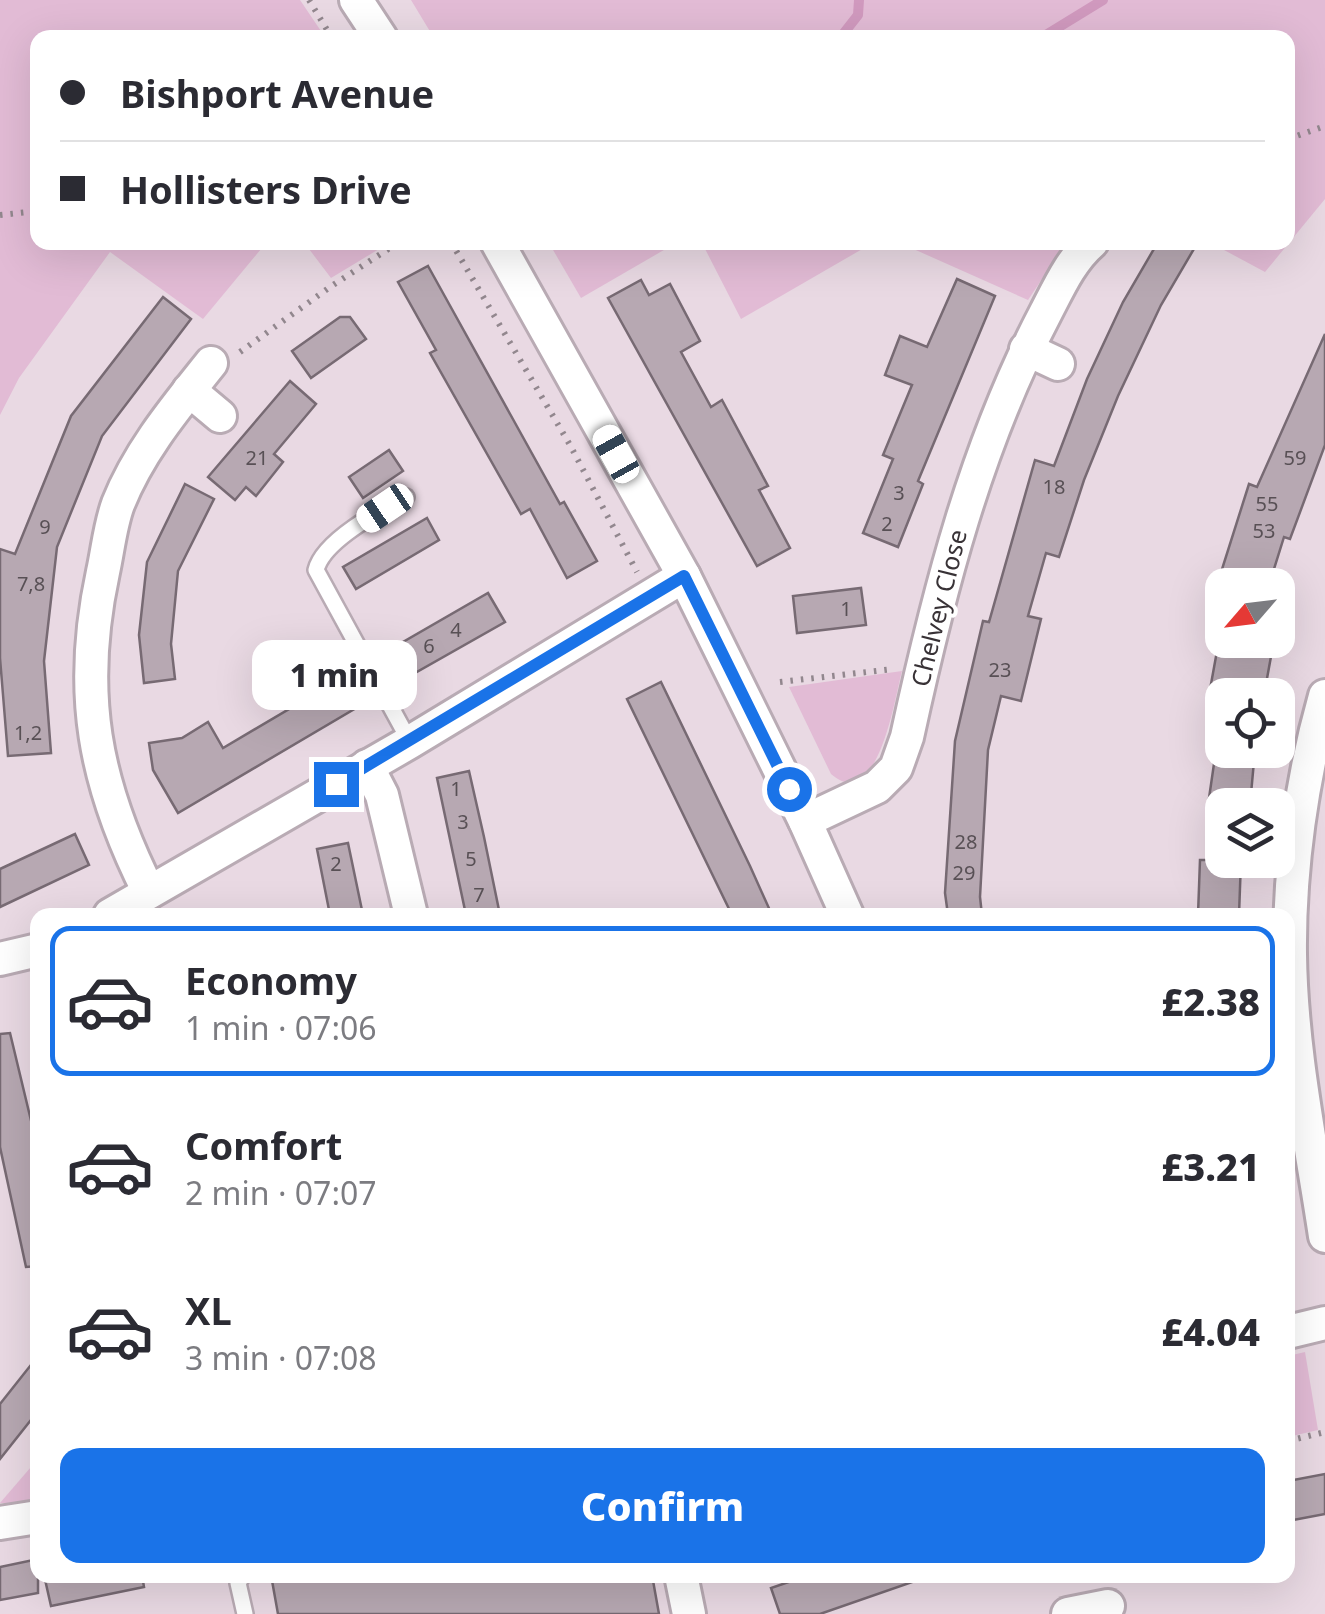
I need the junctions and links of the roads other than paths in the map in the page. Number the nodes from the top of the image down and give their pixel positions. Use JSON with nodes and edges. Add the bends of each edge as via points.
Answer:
{"nodes":[{"id":1,"x":356,"y":0,"type":"edge"},
{"id":2,"x":376,"y":30,"type":"edge"},
{"id":3,"x":501,"y":250,"type":"edge"},
{"id":4,"x":1086,"y":250,"type":"edge"},
{"id":5,"x":1026,"y":350,"type":"junction"},
{"id":6,"x":211,"y":363,"type":"road end"},
{"id":7,"x":1058,"y":364,"type":"dead end"},
{"id":8,"x":190,"y":390,"type":"junction"},
{"id":9,"x":220,"y":416,"type":"dead end"},
{"id":10,"x":406,"y":498,"type":"dead end"},
{"id":11,"x":684,"y":576,"type":"junction"},
{"id":12,"x":1325,"y":696,"type":"edge"},
{"id":13,"x":410,"y":742,"type":"junction"},
{"id":14,"x":367,"y":766,"type":"junction"},
{"id":15,"x":805,"y":822,"type":"junction"},
{"id":16,"x":149,"y":892,"type":"junction"},
{"id":17,"x":122,"y":908,"type":"edge"},
{"id":18,"x":409,"y":908,"type":"edge"},
{"id":19,"x":844,"y":908,"type":"edge"},
{"id":20,"x":1293,"y":908,"type":"edge"},
{"id":21,"x":30,"y":952,"type":"edge"},
{"id":22,"x":0,"y":959,"type":"edge"},
{"id":23,"x":1295,"y":1012,"type":"edge"},
{"id":24,"x":1325,"y":1236,"type":"edge"},
{"id":25,"x":1325,"y":1323,"type":"edge"},
{"id":26,"x":1295,"y":1330,"type":"edge"},
{"id":27,"x":30,"y":1518,"type":"edge"},
{"id":28,"x":0,"y":1524,"type":"edge"},
{"id":29,"x":238,"y":1583,"type":"edge"},
{"id":30,"x":683,"y":1583,"type":"edge"},
{"id":31,"x":1106,"y":1598,"type":"edge"},
{"id":32,"x":245,"y":1614,"type":"edge"},
{"id":33,"x":689,"y":1614,"type":"edge"},
{"id":34,"x":1068,"y":1614,"type":"edge"}],
"edges":[{"from":1,"to":2,"type":"street"},
{"from":3,"to":11,"type":"street"},
{"from":4,"to":5,"type":"street","name":"Chelvey Close"},
{"from":5,"to":7,"type":"street"},
{"from":5,"to":15,"type":"street","name":"Chelvey Close","via":[[965,504],[896,768],[876,787]]},
{"from":6,"to":8,"type":"street"},
{"from":8,"to":9,"type":"street"},
{"from":8,"to":16,"type":"street","via":[[118,504],[90,655],[104,781]]},
{"from":10,"to":13,"type":"lane","via":[[339,540],[316,570]]},
{"from":11,"to":13,"type":"street"},
{"from":11,"to":15,"type":"street"},
{"from":12,"to":20,"type":"street","via":[[1312,740]]},
{"from":13,"to":14,"type":"street"},
{"from":14,"to":16,"type":"street"},
{"from":14,"to":18,"type":"street","via":[[382,794]]},
{"from":15,"to":19,"type":"street"},
{"from":16,"to":17,"type":"street"},
{"from":21,"to":22,"type":"street"},
{"from":23,"to":24,"type":"street"},
{"from":25,"to":26,"type":"street"},
{"from":27,"to":28,"type":"street"},
{"from":29,"to":32,"type":"lane"},
{"from":30,"to":33,"type":"street"},
{"from":31,"to":34,"type":"street"}]}
